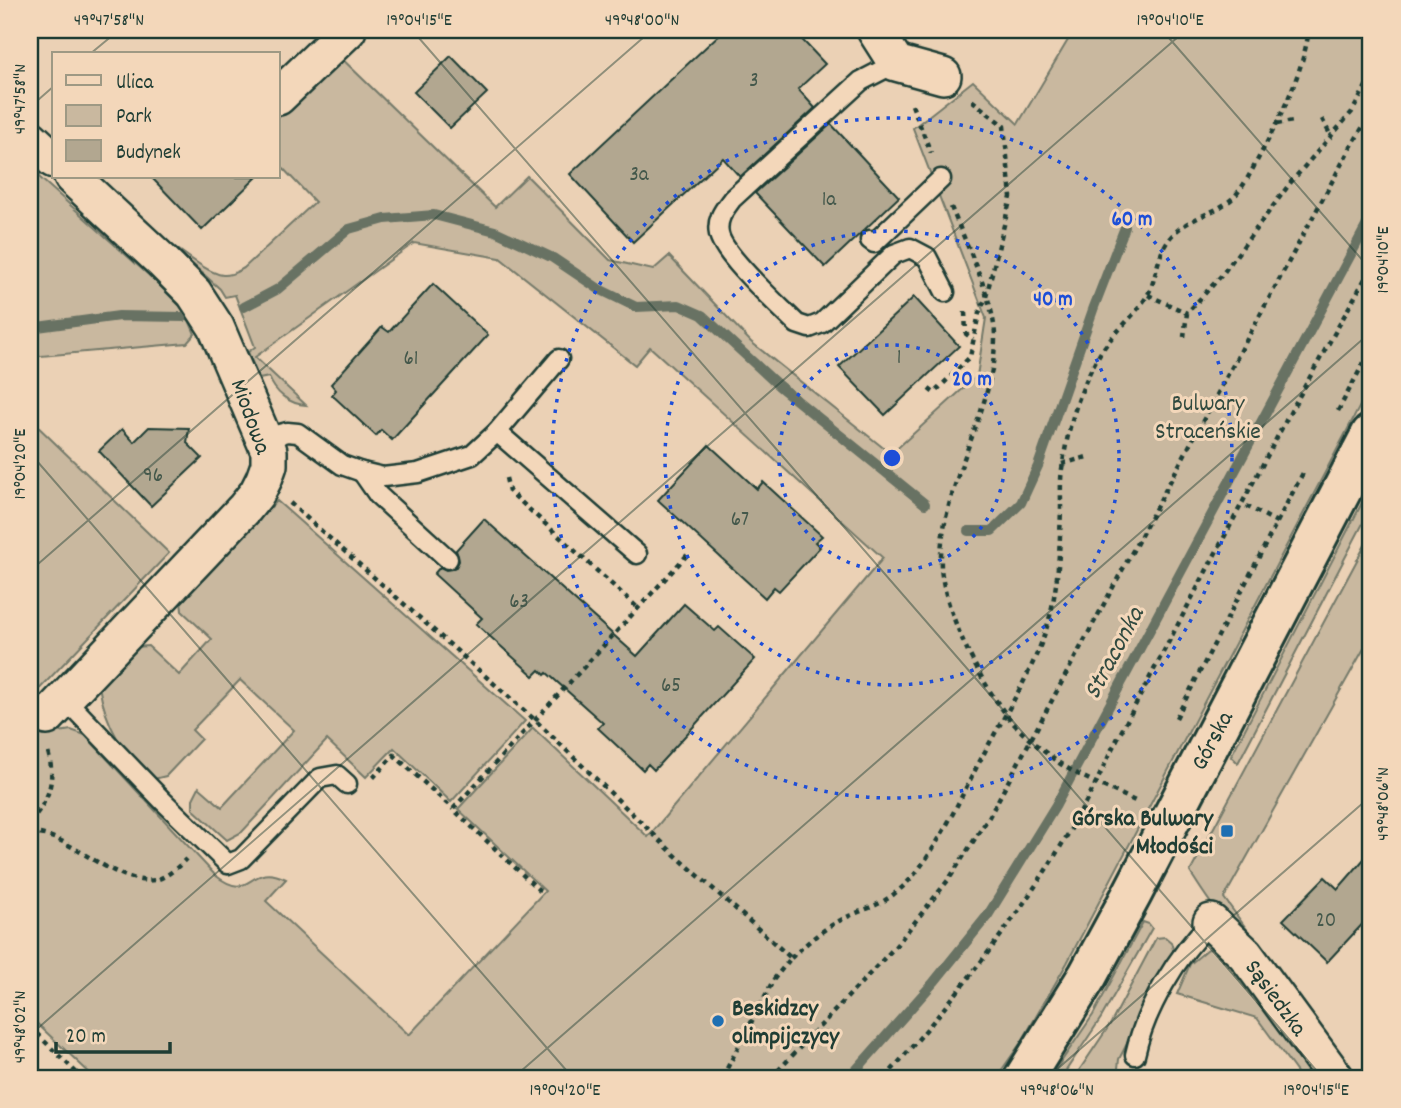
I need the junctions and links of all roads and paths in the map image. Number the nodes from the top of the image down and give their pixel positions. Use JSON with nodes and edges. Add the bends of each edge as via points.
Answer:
{"nodes":[{"id":1,"x":348,"y":30,"type":"edge"},
{"id":2,"x":875,"y":30,"type":"edge"},
{"id":3,"x":1309,"y":30,"type":"edge"},
{"id":4,"x":896,"y":64,"type":"junction"},
{"id":5,"x":943,"y":76,"type":"joint"},
{"id":6,"x":1371,"y":77,"type":"edge"},
{"id":7,"x":280,"y":95,"type":"edge"},
{"id":8,"x":1371,"y":113,"type":"edge"},
{"id":9,"x":1322,"y":119,"type":"dead end"},
{"id":10,"x":1293,"y":121,"type":"dead end"},
{"id":11,"x":1276,"y":124,"type":"junction"},
{"id":12,"x":1331,"y":136,"type":"junction"},
{"id":13,"x":30,"y":138,"type":"edge"},
{"id":14,"x":52,"y":158,"type":"edge"},
{"id":15,"x":73,"y":178,"type":"edge"},
{"id":16,"x":941,"y":179,"type":"junction"},
{"id":17,"x":870,"y":240,"type":"dead end"},
{"id":18,"x":1371,"y":268,"type":"edge"},
{"id":19,"x":945,"y":292,"type":"dead end"},
{"id":20,"x":1148,"y":295,"type":"junction"},
{"id":21,"x":986,"y":297,"type":"junction"},
{"id":22,"x":1187,"y":313,"type":"junction"},
{"id":23,"x":1184,"y":337,"type":"dead end"},
{"id":24,"x":559,"y":359,"type":"dead end"},
{"id":25,"x":929,"y":389,"type":"dead end"},
{"id":26,"x":497,"y":432,"type":"junction"},
{"id":27,"x":1371,"y":434,"type":"edge"},
{"id":28,"x":265,"y":438,"type":"junction"},
{"id":29,"x":1087,"y":457,"type":"dead end"},
{"id":30,"x":1062,"y":464,"type":"junction"},
{"id":31,"x":362,"y":472,"type":"junction"},
{"id":32,"x":264,"y":479,"type":"junction"},
{"id":33,"x":1242,"y":504,"type":"junction"},
{"id":34,"x":637,"y":554,"type":"dead end"},
{"id":35,"x":688,"y":554,"type":"dead end"},
{"id":36,"x":448,"y":559,"type":"dead end"},
{"id":37,"x":638,"y":608,"type":"junction"},
{"id":38,"x":56,"y":708,"type":"junction"},
{"id":39,"x":1005,"y":713,"type":"junction"},
{"id":40,"x":535,"y":720,"type":"junction"},
{"id":41,"x":1171,"y":728,"type":"dead end"},
{"id":42,"x":1031,"y":741,"type":"junction"},
{"id":43,"x":1097,"y":782,"type":"junction"},
{"id":44,"x":347,"y":784,"type":"dead end"},
{"id":45,"x":367,"y":784,"type":"dead end"},
{"id":46,"x":1141,"y":789,"type":"dead end"},
{"id":47,"x":1135,"y":802,"type":"junction"},
{"id":48,"x":453,"y":808,"type":"junction"},
{"id":49,"x":1134,"y":810,"type":"dead end"},
{"id":50,"x":30,"y":822,"type":"edge"},
{"id":51,"x":30,"y":832,"type":"edge"},
{"id":52,"x":204,"y":841,"type":"junction"},
{"id":53,"x":540,"y":891,"type":"dead end"},
{"id":54,"x":1211,"y":922,"type":"joint"},
{"id":55,"x":790,"y":958,"type":"junction"},
{"id":56,"x":30,"y":1027,"type":"edge"},
{"id":57,"x":1135,"y":1055,"type":"dead end"},
{"id":58,"x":82,"y":1078,"type":"edge"},
{"id":59,"x":722,"y":1078,"type":"edge"},
{"id":60,"x":771,"y":1078,"type":"edge"},
{"id":61,"x":885,"y":1078,"type":"edge"},
{"id":62,"x":1024,"y":1078,"type":"edge"},
{"id":63,"x":1336,"y":1078,"type":"edge"}],
"edges":[{"from":1,"to":7,"type":"street"},
{"from":2,"to":4,"type":"street"},
{"from":3,"to":11,"type":"path","via":[[1298,74]]},
{"from":4,"to":5,"type":"street"},
{"from":4,"to":16,"type":"path"},
{"from":4,"to":19,"type":"lane","via":[[860,81],[732,199],[719,217],[719,233],[745,270],[797,324],[808,328],[822,323],[894,254],[910,248],[927,257]]},
{"from":5,"to":21,"type":"path","via":[[1004,126],[1011,197]]},
{"from":6,"to":12,"type":"path","via":[[1352,112]]},
{"from":8,"to":42,"type":"path"},
{"from":9,"to":12,"type":"path"},
{"from":10,"to":11,"type":"path"},
{"from":11,"to":20,"type":"path","via":[[1233,198],[1178,229],[1168,241]]},
{"from":12,"to":22,"type":"path"},
{"from":13,"to":14,"type":"street"},
{"from":15,"to":28,"type":"street","name":"Miodowa","via":[[205,307]]},
{"from":16,"to":17,"type":"lane","via":[[874,243]]},
{"from":16,"to":21,"type":"path"},
{"from":18,"to":33,"type":"path"},
{"from":20,"to":22,"type":"path"},
{"from":20,"to":30,"type":"path","via":[[1100,353],[1082,394]]},
{"from":21,"to":25,"type":"path","via":[[970,357],[934,393]]},
{"from":21,"to":39,"type":"path","via":[[995,334],[994,363],[952,495],[941,568],[957,628]]},
{"from":22,"to":23,"type":"path"},
{"from":24,"to":26,"type":"lane"},
{"from":26,"to":31,"type":"lane","via":[[472,455],[418,473],[383,477]]},
{"from":26,"to":34,"type":"lane"},
{"from":26,"to":37,"type":"path","via":[[509,491]]},
{"from":27,"to":62,"type":"street","name":"Górska","via":[[1132,894]]},
{"from":28,"to":31,"type":"lane","via":[[298,433],[342,465]]},
{"from":28,"to":32,"type":"street","name":"Miodowa","via":[[269,465]]},
{"from":29,"to":30,"type":"path"},
{"from":30,"to":39,"type":"path","via":[[1051,609],[1034,659]]},
{"from":31,"to":36,"type":"lane","via":[[378,495]]},
{"from":32,"to":38,"type":"street","name":"Miodowa","via":[[245,508]]},
{"from":32,"to":40,"type":"path"},
{"from":33,"to":41,"type":"path","via":[[1277,522]]},
{"from":33,"to":43,"type":"path"},
{"from":35,"to":37,"type":"path"},
{"from":37,"to":40,"type":"path"},
{"from":38,"to":50,"type":"path","via":[[43,735],[50,759],[48,798]]},
{"from":38,"to":52,"type":"lane"},
{"from":39,"to":42,"type":"path"},
{"from":39,"to":55,"type":"path","via":[[912,878],[894,895],[813,937]]},
{"from":40,"to":48,"type":"path"},
{"from":40,"to":55,"type":"path"},
{"from":42,"to":43,"type":"path","via":[[1058,762]]},
{"from":42,"to":60,"type":"path","via":[[949,879],[895,947]]},
{"from":43,"to":47,"type":"path"},
{"from":43,"to":61,"type":"path","via":[[1030,892],[936,1019]]},
{"from":44,"to":52,"type":"lane","via":[[337,775],[320,778],[240,859],[228,864]]},
{"from":45,"to":48,"type":"path","via":[[394,755]]},
{"from":46,"to":47,"type":"path"},
{"from":47,"to":49,"type":"path"},
{"from":48,"to":53,"type":"path"},
{"from":51,"to":52,"type":"path","via":[[60,840],[102,865],[152,880],[177,867]]},
{"from":54,"to":57,"type":"lane","via":[[1174,965],[1139,1035]]},
{"from":54,"to":63,"type":"street","name":"Sąsiedzka","via":[[1245,954]]},
{"from":55,"to":59,"type":"path","via":[[774,979]]},
{"from":56,"to":58,"type":"path"}]}
